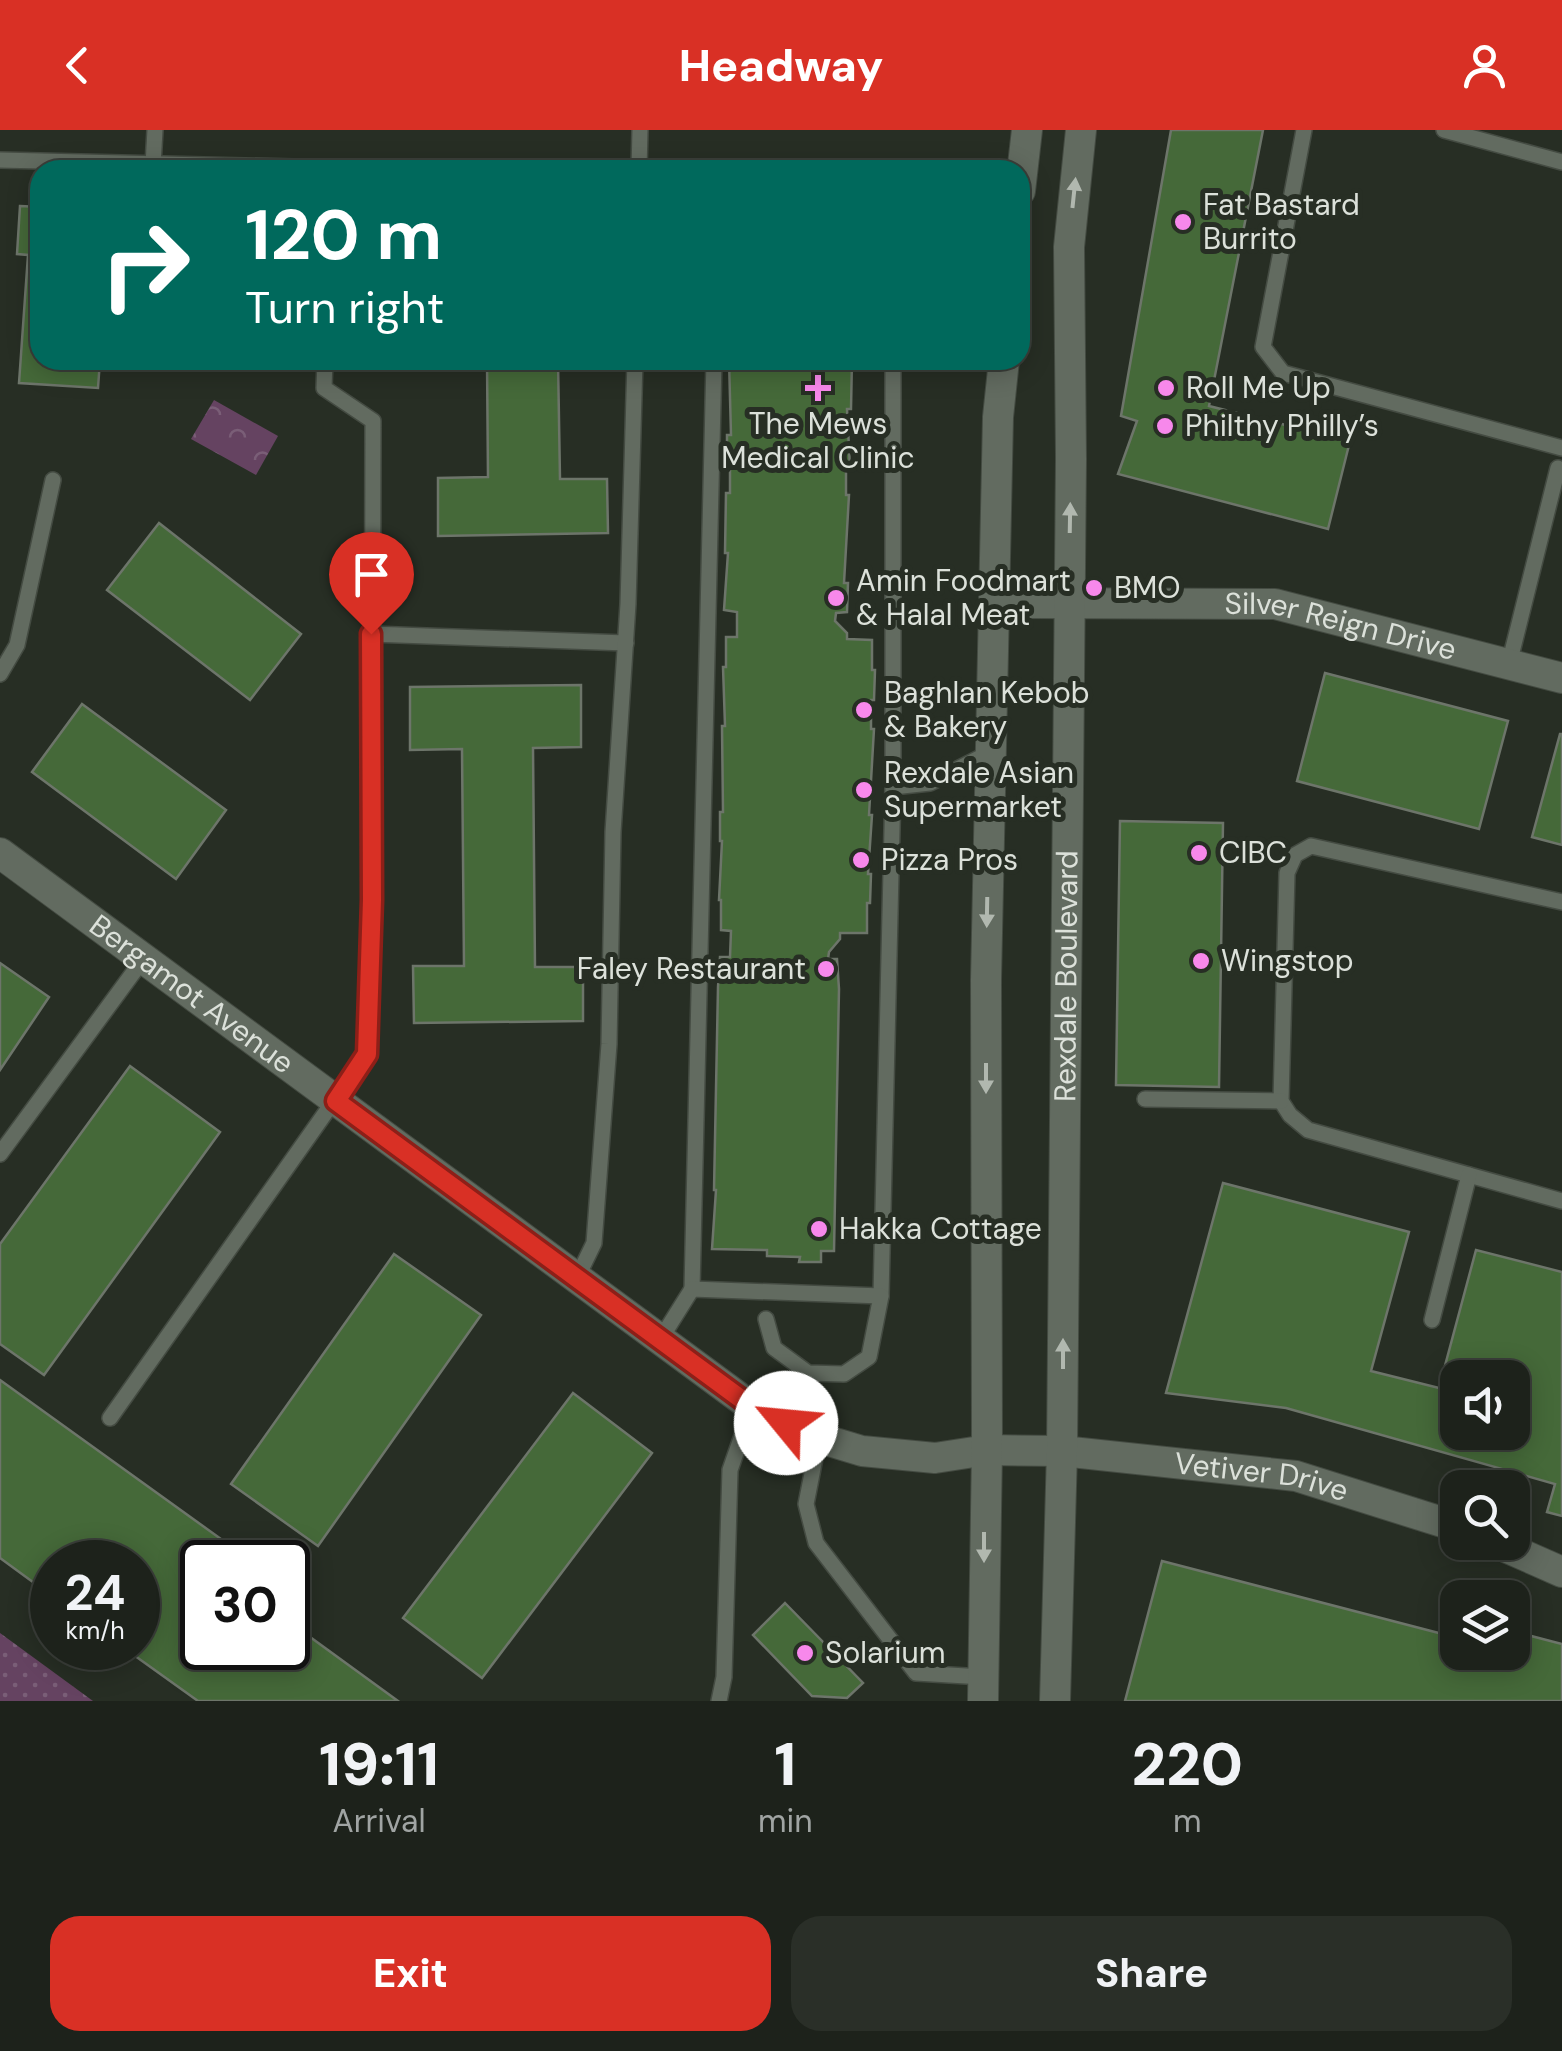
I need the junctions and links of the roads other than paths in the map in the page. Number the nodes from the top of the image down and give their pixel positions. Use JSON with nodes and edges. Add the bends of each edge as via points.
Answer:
{"nodes":[{"id":1,"x":155,"y":130,"type":"edge"},
{"id":2,"x":640,"y":130,"type":"edge"},
{"id":3,"x":1027,"y":130,"type":"edge"},
{"id":4,"x":1080,"y":130,"type":"edge"},
{"id":5,"x":1304,"y":130,"type":"edge"},
{"id":6,"x":1444,"y":130,"type":"edge"},
{"id":7,"x":0,"y":160,"type":"edge"},
{"id":8,"x":154,"y":160,"type":"edge"},
{"id":9,"x":640,"y":160,"type":"edge"},
{"id":10,"x":1024,"y":160,"type":"edge"},
{"id":11,"x":30,"y":161,"type":"edge"},
{"id":12,"x":1562,"y":162,"type":"edge"},
{"id":13,"x":325,"y":370,"type":"edge"},
{"id":14,"x":634,"y":370,"type":"edge"},
{"id":15,"x":714,"y":370,"type":"edge"},
{"id":16,"x":893,"y":370,"type":"edge"},
{"id":17,"x":1003,"y":370,"type":"edge"},
{"id":18,"x":1562,"y":448,"type":"edge"},
{"id":19,"x":1558,"y":468,"type":"dead end"},
{"id":20,"x":52,"y":480,"type":"dead end"},
{"id":21,"x":1069,"y":601,"type":"junction"},
{"id":22,"x":995,"y":603,"type":"junction"},
{"id":23,"x":371,"y":634,"type":"junction"},
{"id":24,"x":626,"y":643,"type":"junction"},
{"id":25,"x":1509,"y":664,"type":"junction"},
{"id":26,"x":0,"y":674,"type":"edge"},
{"id":27,"x":1562,"y":678,"type":"edge"},
{"id":28,"x":992,"y":752,"type":"junction"},
{"id":29,"x":893,"y":787,"type":"junction"},
{"id":30,"x":0,"y":852,"type":"edge"},
{"id":31,"x":1562,"y":902,"type":"edge"},
{"id":32,"x":144,"y":958,"type":"junction"},
{"id":33,"x":1145,"y":1099,"type":"dead end"},
{"id":34,"x":336,"y":1101,"type":"junction"},
{"id":35,"x":1281,"y":1101,"type":"junction"},
{"id":36,"x":0,"y":1154,"type":"edge"},
{"id":37,"x":1469,"y":1175,"type":"junction"},
{"id":38,"x":1562,"y":1201,"type":"edge"},
{"id":39,"x":576,"y":1280,"type":"junction"},
{"id":40,"x":692,"y":1289,"type":"junction"},
{"id":41,"x":881,"y":1296,"type":"junction"},
{"id":42,"x":766,"y":1319,"type":"dead end"},
{"id":43,"x":1432,"y":1320,"type":"dead end"},
{"id":44,"x":660,"y":1340,"type":"junction"},
{"id":45,"x":752,"y":1407,"type":"junction"},
{"id":46,"x":110,"y":1418,"type":"dead end"},
{"id":47,"x":819,"y":1438,"type":"junction"},
{"id":48,"x":986,"y":1450,"type":"junction"},
{"id":49,"x":1062,"y":1452,"type":"junction"},
{"id":50,"x":1440,"y":1520,"type":"edge"},
{"id":51,"x":1530,"y":1558,"type":"edge"},
{"id":52,"x":1562,"y":1572,"type":"edge"},
{"id":53,"x":983,"y":1689,"type":"edge"},
{"id":54,"x":719,"y":1701,"type":"edge"},
{"id":55,"x":1055,"y":1701,"type":"edge"}],
"edges":[{"from":1,"to":8,"type":"lane"},
{"from":2,"to":9,"type":"lane"},
{"from":3,"to":10,"type":"main road"},
{"from":21,"to":4,"type":"main road","name":"Rexdale Boulevard","one_way":true,"via":[[1069,246]]},
{"from":5,"to":18,"type":"lane","via":[[1263,347],[1284,373]]},
{"from":6,"to":12,"type":"lane"},
{"from":7,"to":11,"type":"lane"},
{"from":13,"to":23,"type":"lane","via":[[324,388],[374,421]]},
{"from":14,"to":24,"type":"lane"},
{"from":15,"to":40,"type":"lane"},
{"from":16,"to":29,"type":"lane"},
{"from":17,"to":22,"type":"main road"},
{"from":19,"to":25,"type":"lane"},
{"from":20,"to":26,"type":"lane","via":[[17,644]]},
{"from":21,"to":22,"type":"main road","name":"Silver Reign Drive"},
{"from":21,"to":25,"type":"main road","name":"Silver Reign Drive","via":[[1275,604]]},
{"from":49,"to":21,"type":"main road","name":"Rexdale Boulevard","one_way":true},
{"from":22,"to":28,"type":"main road"},
{"from":23,"to":24,"type":"lane"},
{"from":23,"to":34,"type":"lane","via":[[367,1054]]},
{"from":24,"to":39,"type":"lane","via":[[594,1243]]},
{"from":25,"to":27,"type":"main road","name":"Silver Reign Drive"},
{"from":28,"to":29,"type":"lane","via":[[930,784]]},
{"from":28,"to":48,"type":"main road","one_way":true},
{"from":29,"to":41,"type":"lane"},
{"from":30,"to":32,"type":"main road","name":"Bergamot Avenue"},
{"from":31,"to":35,"type":"lane","via":[[1311,846],[1295,855],[1287,873]]},
{"from":32,"to":34,"type":"main road","name":"Bergamot Avenue"},
{"from":32,"to":36,"type":"lane"},
{"from":33,"to":35,"type":"lane"},
{"from":34,"to":39,"type":"main road","name":"Bergamot Avenue"},
{"from":34,"to":46,"type":"lane"},
{"from":35,"to":37,"type":"lane","via":[[1308,1130]]},
{"from":37,"to":38,"type":"lane"},
{"from":37,"to":43,"type":"lane"},
{"from":39,"to":44,"type":"main road","name":"Bergamot Avenue"},
{"from":40,"to":41,"type":"lane"},
{"from":40,"to":44,"type":"lane"},
{"from":41,"to":42,"type":"lane","via":[[869,1357],[844,1374],[808,1373],[796,1365],[774,1348]]},
{"from":44,"to":45,"type":"main road","name":"Bergamot Avenue"},
{"from":45,"to":47,"type":"main road","name":"Bergamot Avenue"},
{"from":45,"to":54,"type":"lane","via":[[730,1470]]},
{"from":47,"to":48,"type":"main road","name":"Bergamot Avenue","via":[[862,1451],[935,1458]]},
{"from":47,"to":53,"type":"lane","via":[[806,1504],[816,1543],[916,1673]]},
{"from":48,"to":49,"type":"main road","name":"Bergamot Avenue"},
{"from":48,"to":53,"type":"main road","one_way":true},
{"from":49,"to":50,"type":"main road","name":"Vetiver Drive","via":[[1296,1476]]},
{"from":49,"to":55,"type":"main road","name":"Rexdale Boulevard"},
{"from":51,"to":52,"type":"main road"}]}
